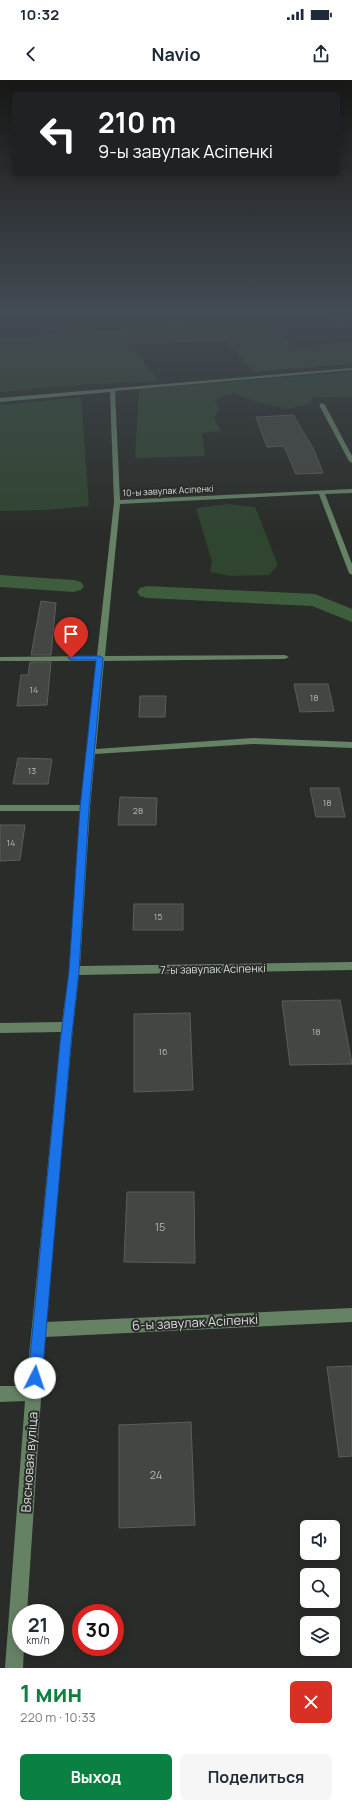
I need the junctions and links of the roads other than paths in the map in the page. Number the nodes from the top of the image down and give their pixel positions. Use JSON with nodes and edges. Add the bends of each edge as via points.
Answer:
{"nodes":[{"id":1,"x":147,"y":386,"type":"edge"},
{"id":2,"x":112,"y":389,"type":"junction"},
{"id":3,"x":0,"y":400,"type":"edge"},
{"id":4,"x":322,"y":405,"type":"dead end"},
{"id":5,"x":352,"y":461,"type":"edge"},
{"id":6,"x":352,"y":491,"type":"edge"},
{"id":7,"x":321,"y":492,"type":"junction"},
{"id":8,"x":117,"y":502,"type":"junction"},
{"id":9,"x":352,"y":573,"type":"edge"},
{"id":10,"x":285,"y":656,"type":"dead end"},
{"id":11,"x":100,"y":658,"type":"junction"},
{"id":12,"x":0,"y":659,"type":"edge"},
{"id":13,"x":352,"y":745,"type":"edge"},
{"id":14,"x":90,"y":752,"type":"junction"},
{"id":15,"x":0,"y":808,"type":"edge"},
{"id":16,"x":85,"y":808,"type":"junction"},
{"id":17,"x":352,"y":966,"type":"edge"},
{"id":18,"x":74,"y":971,"type":"junction"},
{"id":19,"x":67,"y":1027,"type":"junction"},
{"id":20,"x":0,"y":1028,"type":"edge"},
{"id":21,"x":352,"y":1315,"type":"edge"},
{"id":22,"x":38,"y":1330,"type":"junction"},
{"id":23,"x":0,"y":1394,"type":"edge"},
{"id":24,"x":33,"y":1394,"type":"junction"},
{"id":25,"x":14,"y":1668,"type":"edge"}],
"edges":[{"from":1,"to":2,"type":"street"},
{"from":2,"to":3,"type":"street"},
{"from":2,"to":8,"type":"street"},
{"from":4,"to":5,"type":"street"},
{"from":6,"to":7,"type":"street","name":"10-ы завулак Асіпенкі"},
{"from":7,"to":8,"type":"street","name":"10-ы завулак Асіпенкі"},
{"from":7,"to":9,"type":"street"},
{"from":8,"to":11,"type":"street","name":"10-ы завулак Асіпенкі"},
{"from":10,"to":11,"type":"street"},
{"from":11,"to":12,"type":"street"},
{"from":11,"to":14,"type":"street","name":"Вясновая вуліца"},
{"from":13,"to":14,"type":"street","via":[[254,741]]},
{"from":14,"to":16,"type":"street","name":"Вясновая вуліца"},
{"from":15,"to":16,"type":"street"},
{"from":16,"to":18,"type":"street","name":"Вясновая вуліца"},
{"from":17,"to":18,"type":"street","name":"7-ы завулак Асіпенкі"},
{"from":18,"to":19,"type":"street","name":"Вясновая вуліца"},
{"from":19,"to":20,"type":"street"},
{"from":19,"to":22,"type":"street","name":"Вясновая вуліца"},
{"from":21,"to":22,"type":"street","name":"6-ы завулак Асіпенкі"},
{"from":22,"to":24,"type":"street","name":"Вясновая вуліца"},
{"from":23,"to":24,"type":"street"},
{"from":24,"to":25,"type":"street","name":"Вясновая вуліца"}]}
